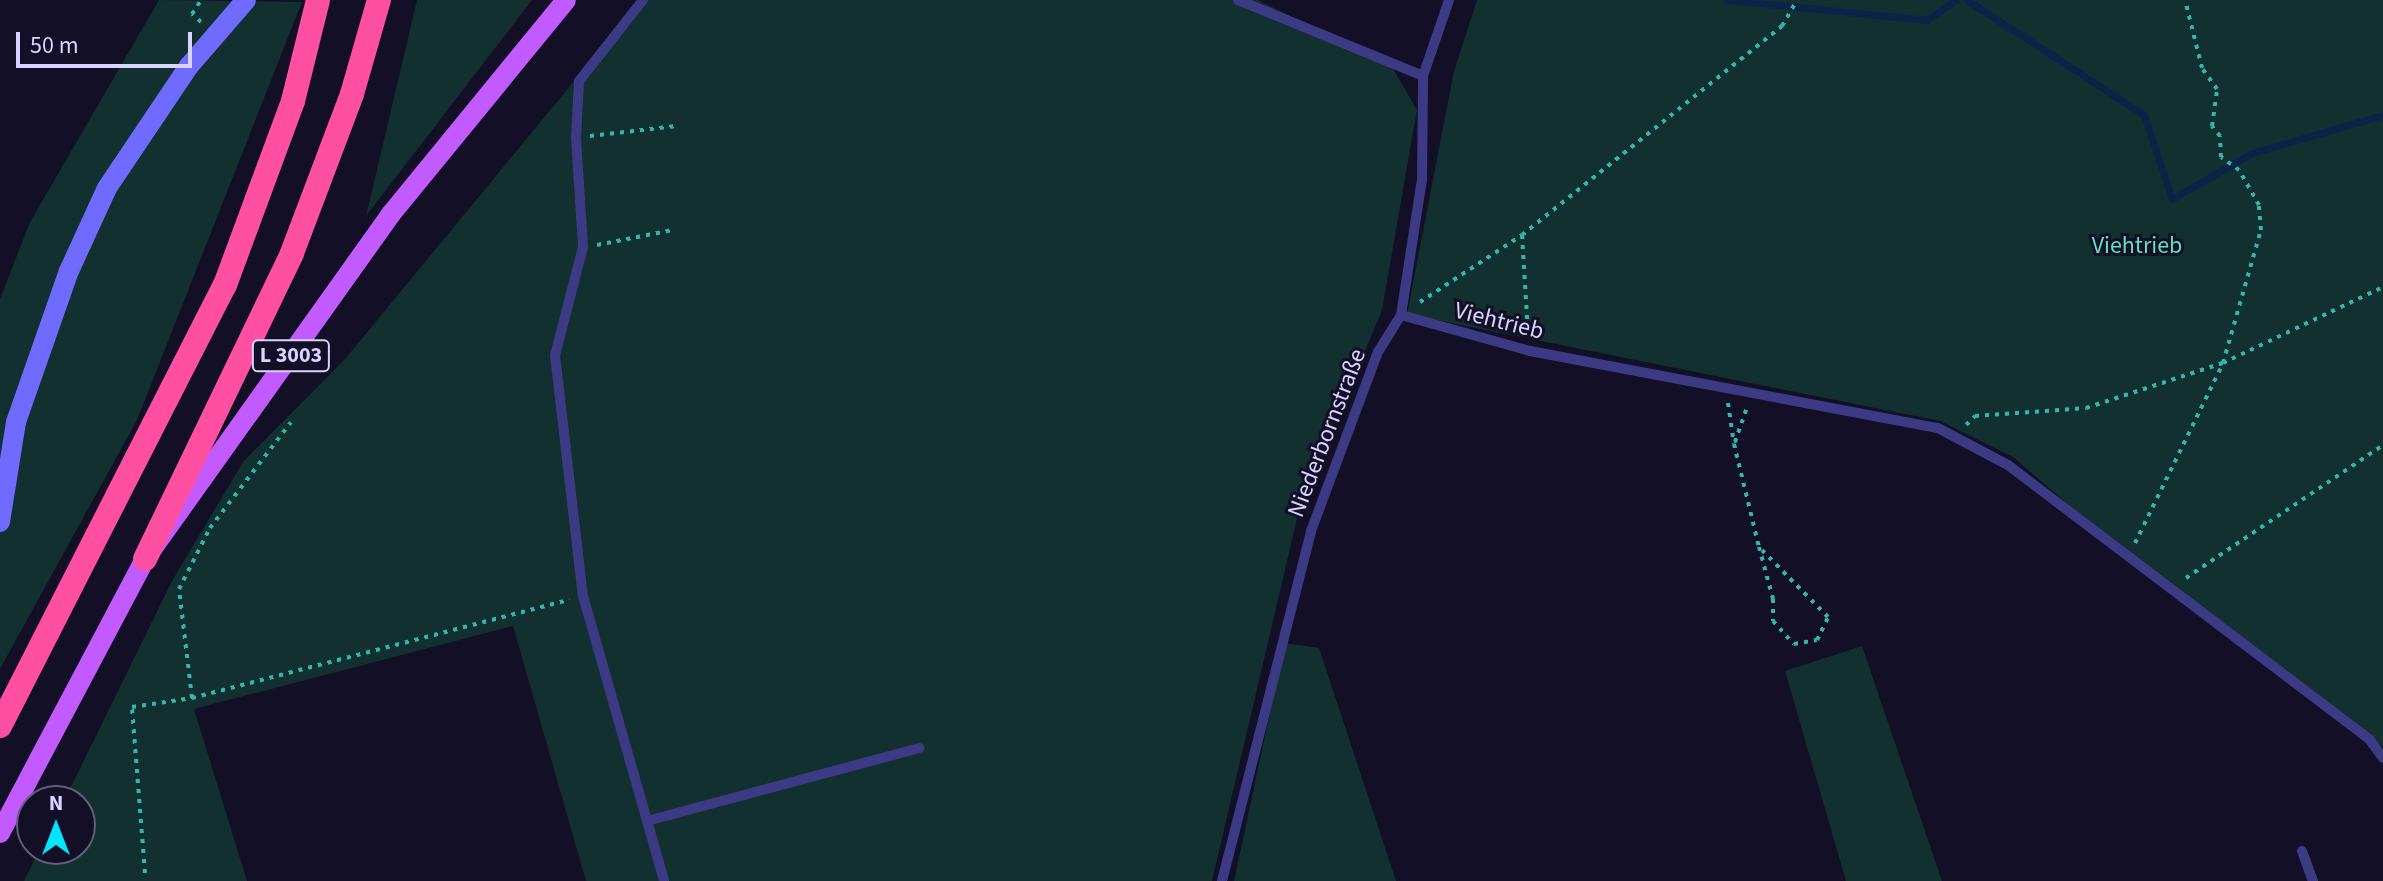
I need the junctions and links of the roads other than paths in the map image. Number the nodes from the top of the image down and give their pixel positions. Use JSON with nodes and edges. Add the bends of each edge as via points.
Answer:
{"nodes":[{"id":1,"x":318,"y":0,"type":"edge"},
{"id":2,"x":379,"y":0,"type":"edge"},
{"id":3,"x":566,"y":0,"type":"edge"},
{"id":4,"x":643,"y":0,"type":"edge"},
{"id":5,"x":1238,"y":0,"type":"edge"},
{"id":6,"x":1449,"y":0,"type":"edge"},
{"id":7,"x":244,"y":2,"type":"edge"},
{"id":8,"x":1423,"y":76,"type":"junction"},
{"id":9,"x":1401,"y":315,"type":"junction"},
{"id":10,"x":0,"y":522,"type":"edge"},
{"id":11,"x":145,"y":559,"type":"junction"},
{"id":12,"x":0,"y":726,"type":"edge"},
{"id":13,"x":919,"y":748,"type":"dead end"},
{"id":14,"x":2383,"y":758,"type":"edge"},
{"id":15,"x":647,"y":821,"type":"junction"},
{"id":16,"x":0,"y":833,"type":"edge"},
{"id":17,"x":2302,"y":851,"type":"dead end"},
{"id":18,"x":664,"y":881,"type":"edge"},
{"id":19,"x":1222,"y":881,"type":"edge"},
{"id":20,"x":2313,"y":881,"type":"edge"}],
"edges":[{"from":1,"to":12,"type":"highway","via":[[289,114],[225,285]]},
{"from":2,"to":11,"type":"highway","via":[[310,209]]},
{"from":3,"to":11,"type":"main road","number":"L 3003","via":[[391,214]]},
{"from":4,"to":15,"type":"lane","via":[[579,81],[576,138],[583,247],[555,355],[583,596]]},
{"from":5,"to":8,"type":"lane"},
{"from":6,"to":8,"type":"lane","name":"Niederbornstraße"},
{"from":7,"to":10,"type":"main road","via":[[189,66],[107,188],[69,271],[16,422]]},
{"from":8,"to":9,"type":"lane","name":"Niederbornstraße","via":[[1421,193]]},
{"from":9,"to":14,"type":"lane","name":"Viehtrieb","via":[[1530,351],[1938,428],[2008,465],[2370,740]]},
{"from":9,"to":19,"type":"lane","name":"Niederbornstraße","via":[[1378,352],[1311,531]]},
{"from":11,"to":16,"type":"main road","number":"L 3003"},
{"from":13,"to":15,"type":"lane"},
{"from":15,"to":18,"type":"lane"},
{"from":17,"to":20,"type":"lane"}]}
